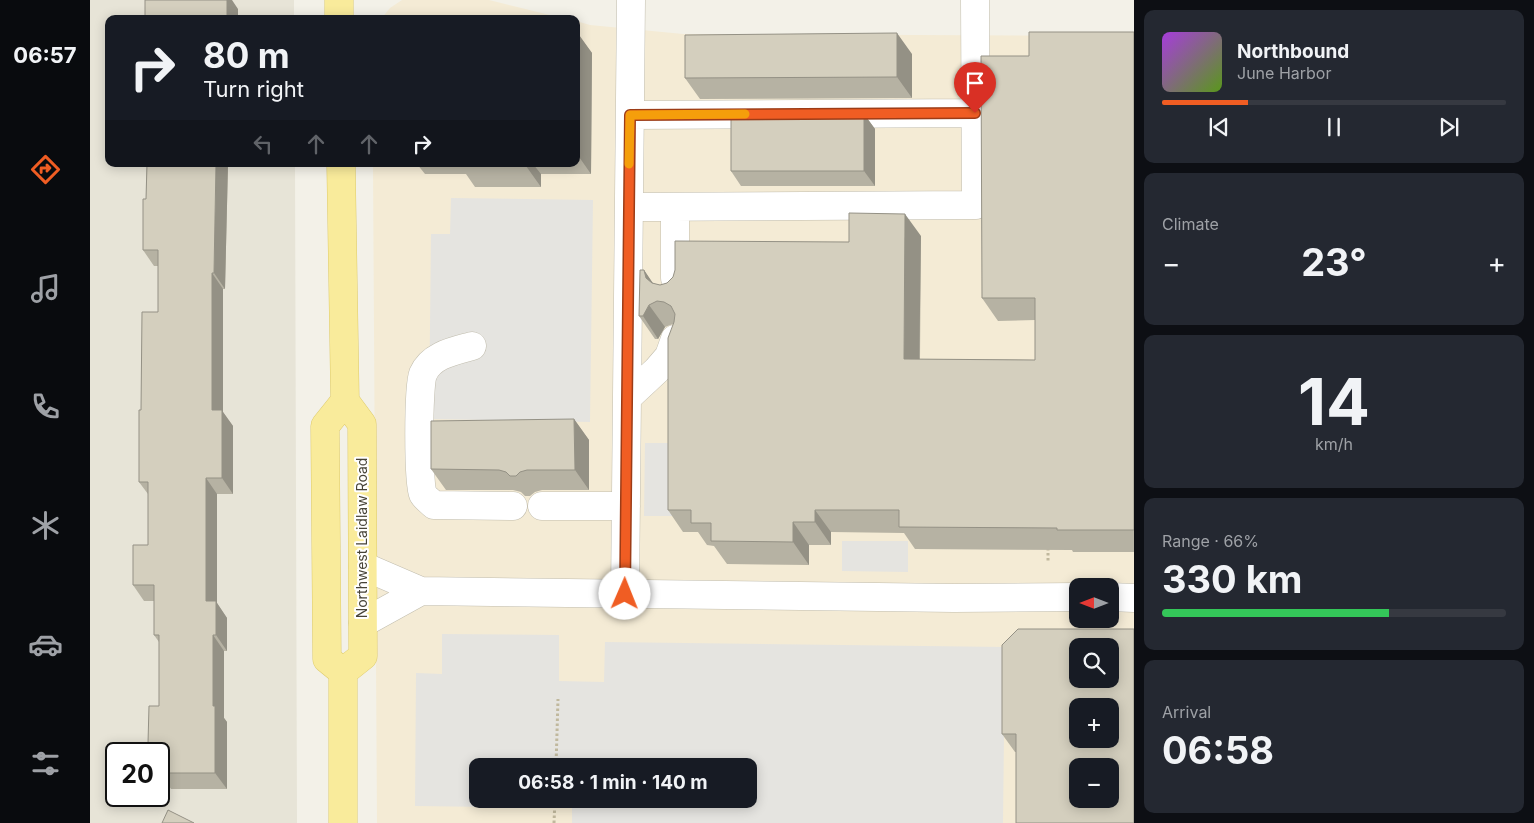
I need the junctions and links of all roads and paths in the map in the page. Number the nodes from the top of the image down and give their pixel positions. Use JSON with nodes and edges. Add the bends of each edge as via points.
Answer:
{"nodes":[{"id":1,"x":339,"y":0,"type":"edge"},
{"id":2,"x":631,"y":0,"type":"edge"},
{"id":3,"x":975,"y":0,"type":"edge"},
{"id":4,"x":339,"y":15,"type":"edge"},
{"id":5,"x":975,"y":113,"type":"junction"},
{"id":6,"x":630,"y":115,"type":"junction"},
{"id":7,"x":341,"y":167,"type":"edge"},
{"id":8,"x":629,"y":207,"type":"junction"},
{"id":9,"x":675,"y":207,"type":"junction"},
{"id":10,"x":675,"y":292,"type":"edge"},
{"id":11,"x":675,"y":339,"type":"edge"},
{"id":12,"x":472,"y":346,"type":"dead end"},
{"id":13,"x":627,"y":398,"type":"junction"},
{"id":14,"x":345,"y":401,"type":"junction"},
{"id":15,"x":513,"y":506,"type":"dead end"},
{"id":16,"x":542,"y":506,"type":"dead end"},
{"id":17,"x":626,"y":506,"type":"junction"},
{"id":18,"x":1048,"y":546,"type":"edge"},
{"id":19,"x":1048,"y":565,"type":"dead end"},
{"id":20,"x":363,"y":566,"type":"junction"},
{"id":21,"x":421,"y":591,"type":"junction"},
{"id":22,"x":625,"y":594,"type":"junction"},
{"id":23,"x":1069,"y":597,"type":"edge"},
{"id":24,"x":1119,"y":597,"type":"edge"},
{"id":25,"x":1134,"y":598,"type":"edge"},
{"id":26,"x":363,"y":623,"type":"junction"},
{"id":27,"x":343,"y":672,"type":"junction"},
{"id":28,"x":558,"y":700,"type":"dead end"},
{"id":29,"x":556,"y":758,"type":"edge"},
{"id":30,"x":555,"y":808,"type":"edge"},
{"id":31,"x":343,"y":823,"type":"edge"},
{"id":32,"x":554,"y":823,"type":"edge"}],
"edges":[{"from":1,"to":4,"type":"main road"},
{"from":2,"to":6,"type":"lane"},
{"from":3,"to":5,"type":"lane"},
{"from":5,"to":6,"type":"lane"},
{"from":5,"to":9,"type":"lane","via":[[976,205]]},
{"from":6,"to":8,"type":"lane"},
{"from":7,"to":14,"type":"main road"},
{"from":8,"to":9,"type":"lane"},
{"from":8,"to":13,"type":"lane"},
{"from":9,"to":10,"type":"lane"},
{"from":11,"to":13,"type":"lane","via":[[669,356]]},
{"from":12,"to":15,"type":"lane","via":[[447,353],[433,361],[423,374],[420,395],[420,480],[423,495],[434,505]]},
{"from":13,"to":17,"type":"lane"},
{"from":14,"to":20,"type":"main road","name":"Northwest Laidlaw Road","via":[[362,424]]},
{"from":14,"to":27,"type":"main road","via":[[325,426],[327,659]]},
{"from":16,"to":17,"type":"lane"},
{"from":17,"to":22,"type":"lane"},
{"from":18,"to":19,"type":"path"},
{"from":20,"to":21,"type":"lane"},
{"from":20,"to":26,"type":"main road","name":"Northwest Laidlaw Road"},
{"from":21,"to":22,"type":"lane"},
{"from":21,"to":26,"type":"lane"},
{"from":22,"to":23,"type":"lane"},
{"from":24,"to":25,"type":"lane"},
{"from":26,"to":27,"type":"main road","name":"Northwest Laidlaw Road","via":[[363,656]]},
{"from":27,"to":31,"type":"main road"},
{"from":28,"to":29,"type":"path"},
{"from":30,"to":32,"type":"path"}]}
